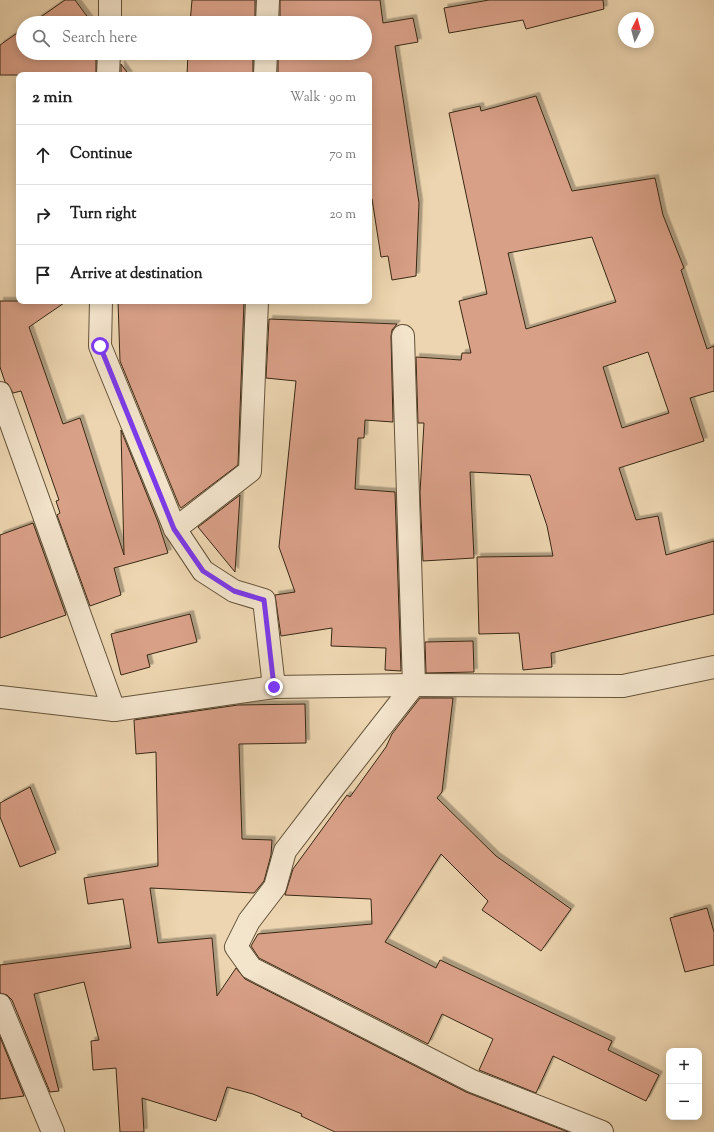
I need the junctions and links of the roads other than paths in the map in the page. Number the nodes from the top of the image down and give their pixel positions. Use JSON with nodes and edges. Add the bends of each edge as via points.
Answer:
{"nodes":[{"id":1,"x":110,"y":0,"type":"edge"},
{"id":2,"x":268,"y":0,"type":"edge"},
{"id":3,"x":110,"y":16,"type":"edge"},
{"id":4,"x":267,"y":16,"type":"edge"},
{"id":5,"x":109,"y":60,"type":"edge"},
{"id":6,"x":266,"y":60,"type":"edge"},
{"id":7,"x":108,"y":72,"type":"edge"},
{"id":8,"x":265,"y":72,"type":"edge"},
{"id":9,"x":101,"y":304,"type":"edge"},
{"id":10,"x":257,"y":304,"type":"edge"},
{"id":11,"x":403,"y":336,"type":"dead end"},
{"id":12,"x":0,"y":393,"type":"edge"},
{"id":13,"x":174,"y":529,"type":"junction"},
{"id":14,"x":714,"y":668,"type":"edge"},
{"id":15,"x":414,"y":685,"type":"junction"},
{"id":16,"x":274,"y":687,"type":"junction"},
{"id":17,"x":0,"y":697,"type":"edge"},
{"id":18,"x":114,"y":710,"type":"junction"},
{"id":19,"x":0,"y":1005,"type":"edge"},
{"id":20,"x":53,"y":1132,"type":"edge"},
{"id":21,"x":602,"y":1132,"type":"edge"}],
"edges":[{"from":1,"to":3,"type":"street"},
{"from":2,"to":4,"type":"street"},
{"from":5,"to":7,"type":"street"},
{"from":6,"to":8,"type":"street"},
{"from":9,"to":13,"type":"street","via":[[100,346]]},
{"from":10,"to":13,"type":"street","via":[[250,471]]},
{"from":11,"to":15,"type":"street"},
{"from":12,"to":18,"type":"street"},
{"from":13,"to":16,"type":"street","via":[[203,571],[234,591],[264,600]]},
{"from":14,"to":15,"type":"street","via":[[623,686]]},
{"from":15,"to":16,"type":"street"},
{"from":15,"to":21,"type":"street","via":[[285,851],[275,887],[250,921],[236,947],[251,968],[472,1081]]},
{"from":16,"to":18,"type":"street"},
{"from":17,"to":18,"type":"street"},
{"from":19,"to":20,"type":"street"}]}
